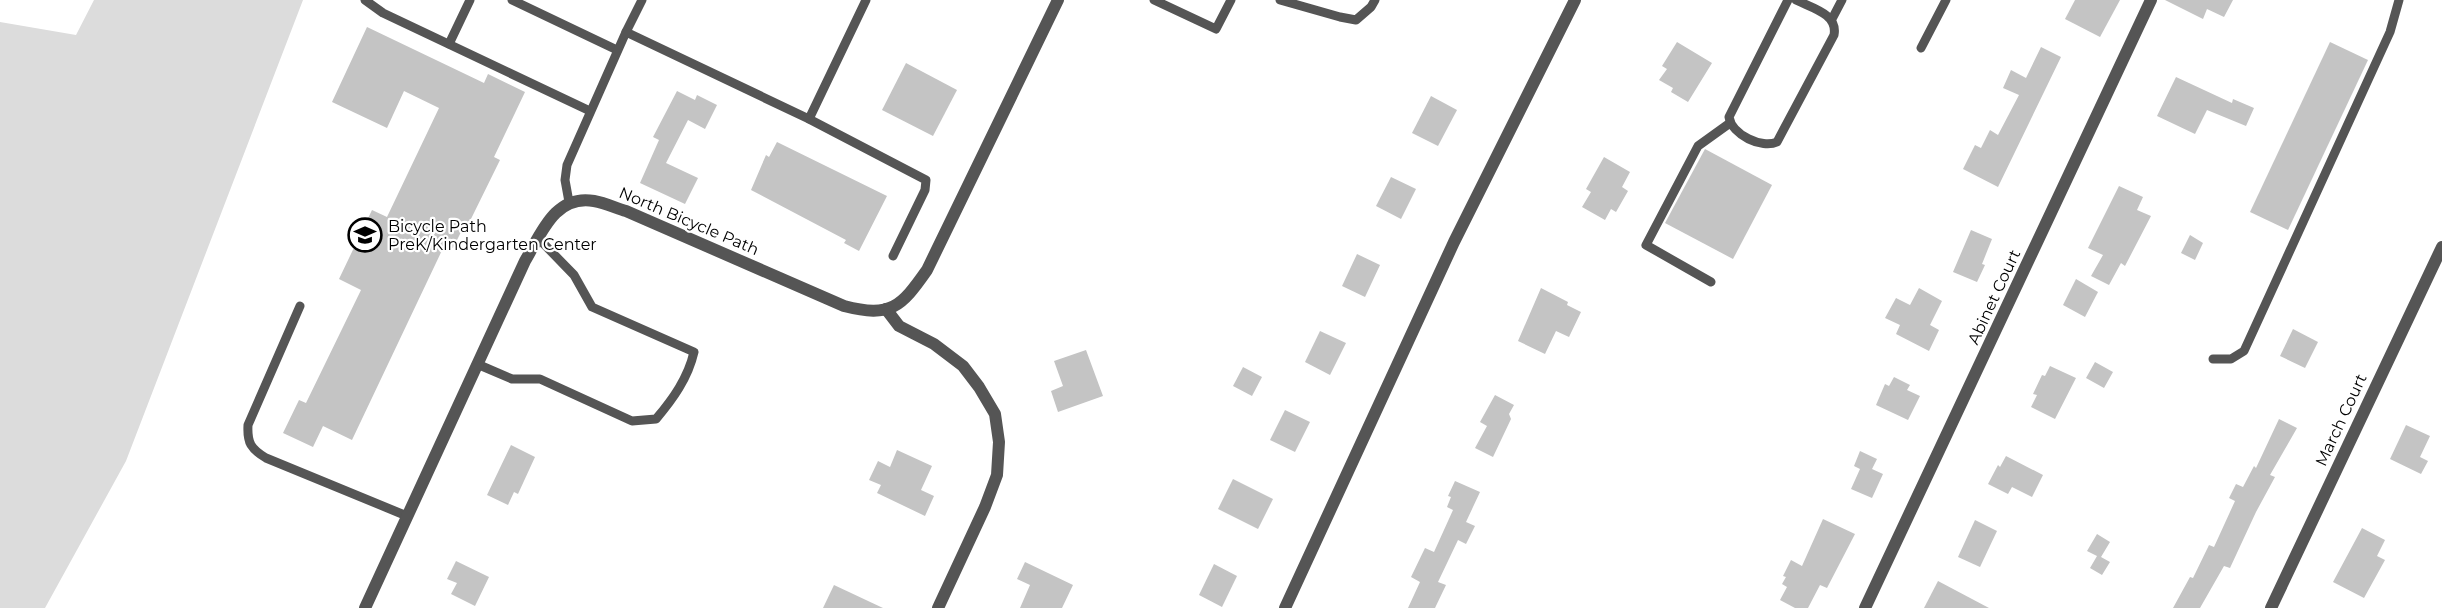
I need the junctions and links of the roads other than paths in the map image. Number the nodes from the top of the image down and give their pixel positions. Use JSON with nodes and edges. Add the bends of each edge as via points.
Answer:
{"nodes":[{"id":1,"x":365,"y":0,"type":"edge"},
{"id":2,"x":470,"y":0,"type":"edge"},
{"id":3,"x":512,"y":0,"type":"edge"},
{"id":4,"x":642,"y":0,"type":"edge"},
{"id":5,"x":866,"y":0,"type":"edge"},
{"id":6,"x":1058,"y":0,"type":"edge"},
{"id":7,"x":1154,"y":0,"type":"edge"},
{"id":8,"x":1231,"y":0,"type":"edge"},
{"id":9,"x":1280,"y":0,"type":"edge"},
{"id":10,"x":1375,"y":0,"type":"edge"},
{"id":11,"x":1575,"y":0,"type":"edge"},
{"id":12,"x":1788,"y":0,"type":"edge"},
{"id":13,"x":1796,"y":0,"type":"edge"},
{"id":14,"x":1842,"y":0,"type":"edge"},
{"id":15,"x":1946,"y":0,"type":"edge"},
{"id":16,"x":2151,"y":0,"type":"edge"},
{"id":17,"x":2399,"y":0,"type":"edge"},
{"id":18,"x":1832,"y":19,"type":"junction"},
{"id":19,"x":626,"y":32,"type":"junction"},
{"id":20,"x":449,"y":44,"type":"junction"},
{"id":21,"x":1921,"y":48,"type":"dead end"},
{"id":22,"x":617,"y":50,"type":"junction"},
{"id":23,"x":590,"y":111,"type":"junction"},
{"id":24,"x":809,"y":119,"type":"junction"},
{"id":25,"x":1730,"y":123,"type":"junction"},
{"id":26,"x":569,"y":202,"type":"junction"},
{"id":27,"x":538,"y":238,"type":"junction"},
{"id":28,"x":2442,"y":247,"type":"edge"},
{"id":29,"x":893,"y":256,"type":"dead end"},
{"id":30,"x":1711,"y":282,"type":"dead end"},
{"id":31,"x":300,"y":306,"type":"dead end"},
{"id":32,"x":886,"y":309,"type":"junction"},
{"id":33,"x":2213,"y":359,"type":"dead end"},
{"id":34,"x":477,"y":364,"type":"junction"},
{"id":35,"x":407,"y":516,"type":"junction"},
{"id":36,"x":365,"y":608,"type":"edge"},
{"id":37,"x":938,"y":608,"type":"edge"},
{"id":38,"x":1285,"y":608,"type":"edge"},
{"id":39,"x":1865,"y":608,"type":"edge"},
{"id":40,"x":2271,"y":608,"type":"edge"}],
"edges":[{"from":1,"to":20,"type":"lane","via":[[383,13]]},
{"from":2,"to":20,"type":"lane"},
{"from":3,"to":22,"type":"lane"},
{"from":4,"to":19,"type":"lane"},
{"from":5,"to":24,"type":"lane"},
{"from":6,"to":32,"type":"street","via":[[927,270],[908,298]]},
{"from":7,"to":8,"type":"lane","via":[[1216,29]]},
{"from":9,"to":10,"type":"lane","via":[[1356,20]]},
{"from":11,"to":38,"type":"street","via":[[1454,242]]},
{"from":12,"to":25,"type":"lane","via":[[1729,117]]},
{"from":13,"to":18,"type":"lane"},
{"from":14,"to":18,"type":"lane"},
{"from":15,"to":21,"type":"lane"},
{"from":16,"to":39,"type":"street","name":"Abinet Court"},
{"from":17,"to":33,"type":"lane","via":[[2390,32],[2244,351],[2231,359]]},
{"from":18,"to":25,"type":"lane","via":[[1834,35],[1777,142],[1763,145],[1736,131]]},
{"from":19,"to":22,"type":"lane"},
{"from":19,"to":24,"type":"lane"},
{"from":20,"to":23,"type":"lane"},
{"from":22,"to":23,"type":"lane"},
{"from":23,"to":26,"type":"lane","via":[[567,165]]},
{"from":24,"to":29,"type":"lane","via":[[926,180],[925,190]]},
{"from":25,"to":30,"type":"lane","via":[[1698,146],[1646,245]]},
{"from":26,"to":27,"type":"street","via":[[551,216]]},
{"from":26,"to":32,"type":"street","name":"North Bicycle Path","via":[[593,200],[626,211],[844,306],[869,312]]},
{"from":27,"to":34,"type":"street"},
{"from":27,"to":34,"type":"lane","via":[[574,275],[592,307],[694,352],[690,366],[656,419],[632,421],[540,379],[512,379]]},
{"from":28,"to":40,"type":"street","name":"March Court"},
{"from":31,"to":35,"type":"lane","via":[[253,412],[247,439],[253,450],[266,459]]},
{"from":32,"to":37,"type":"street","via":[[899,326],[934,344],[963,366],[995,414],[999,442],[997,475]]},
{"from":34,"to":35,"type":"street"},
{"from":35,"to":36,"type":"street"}]}
